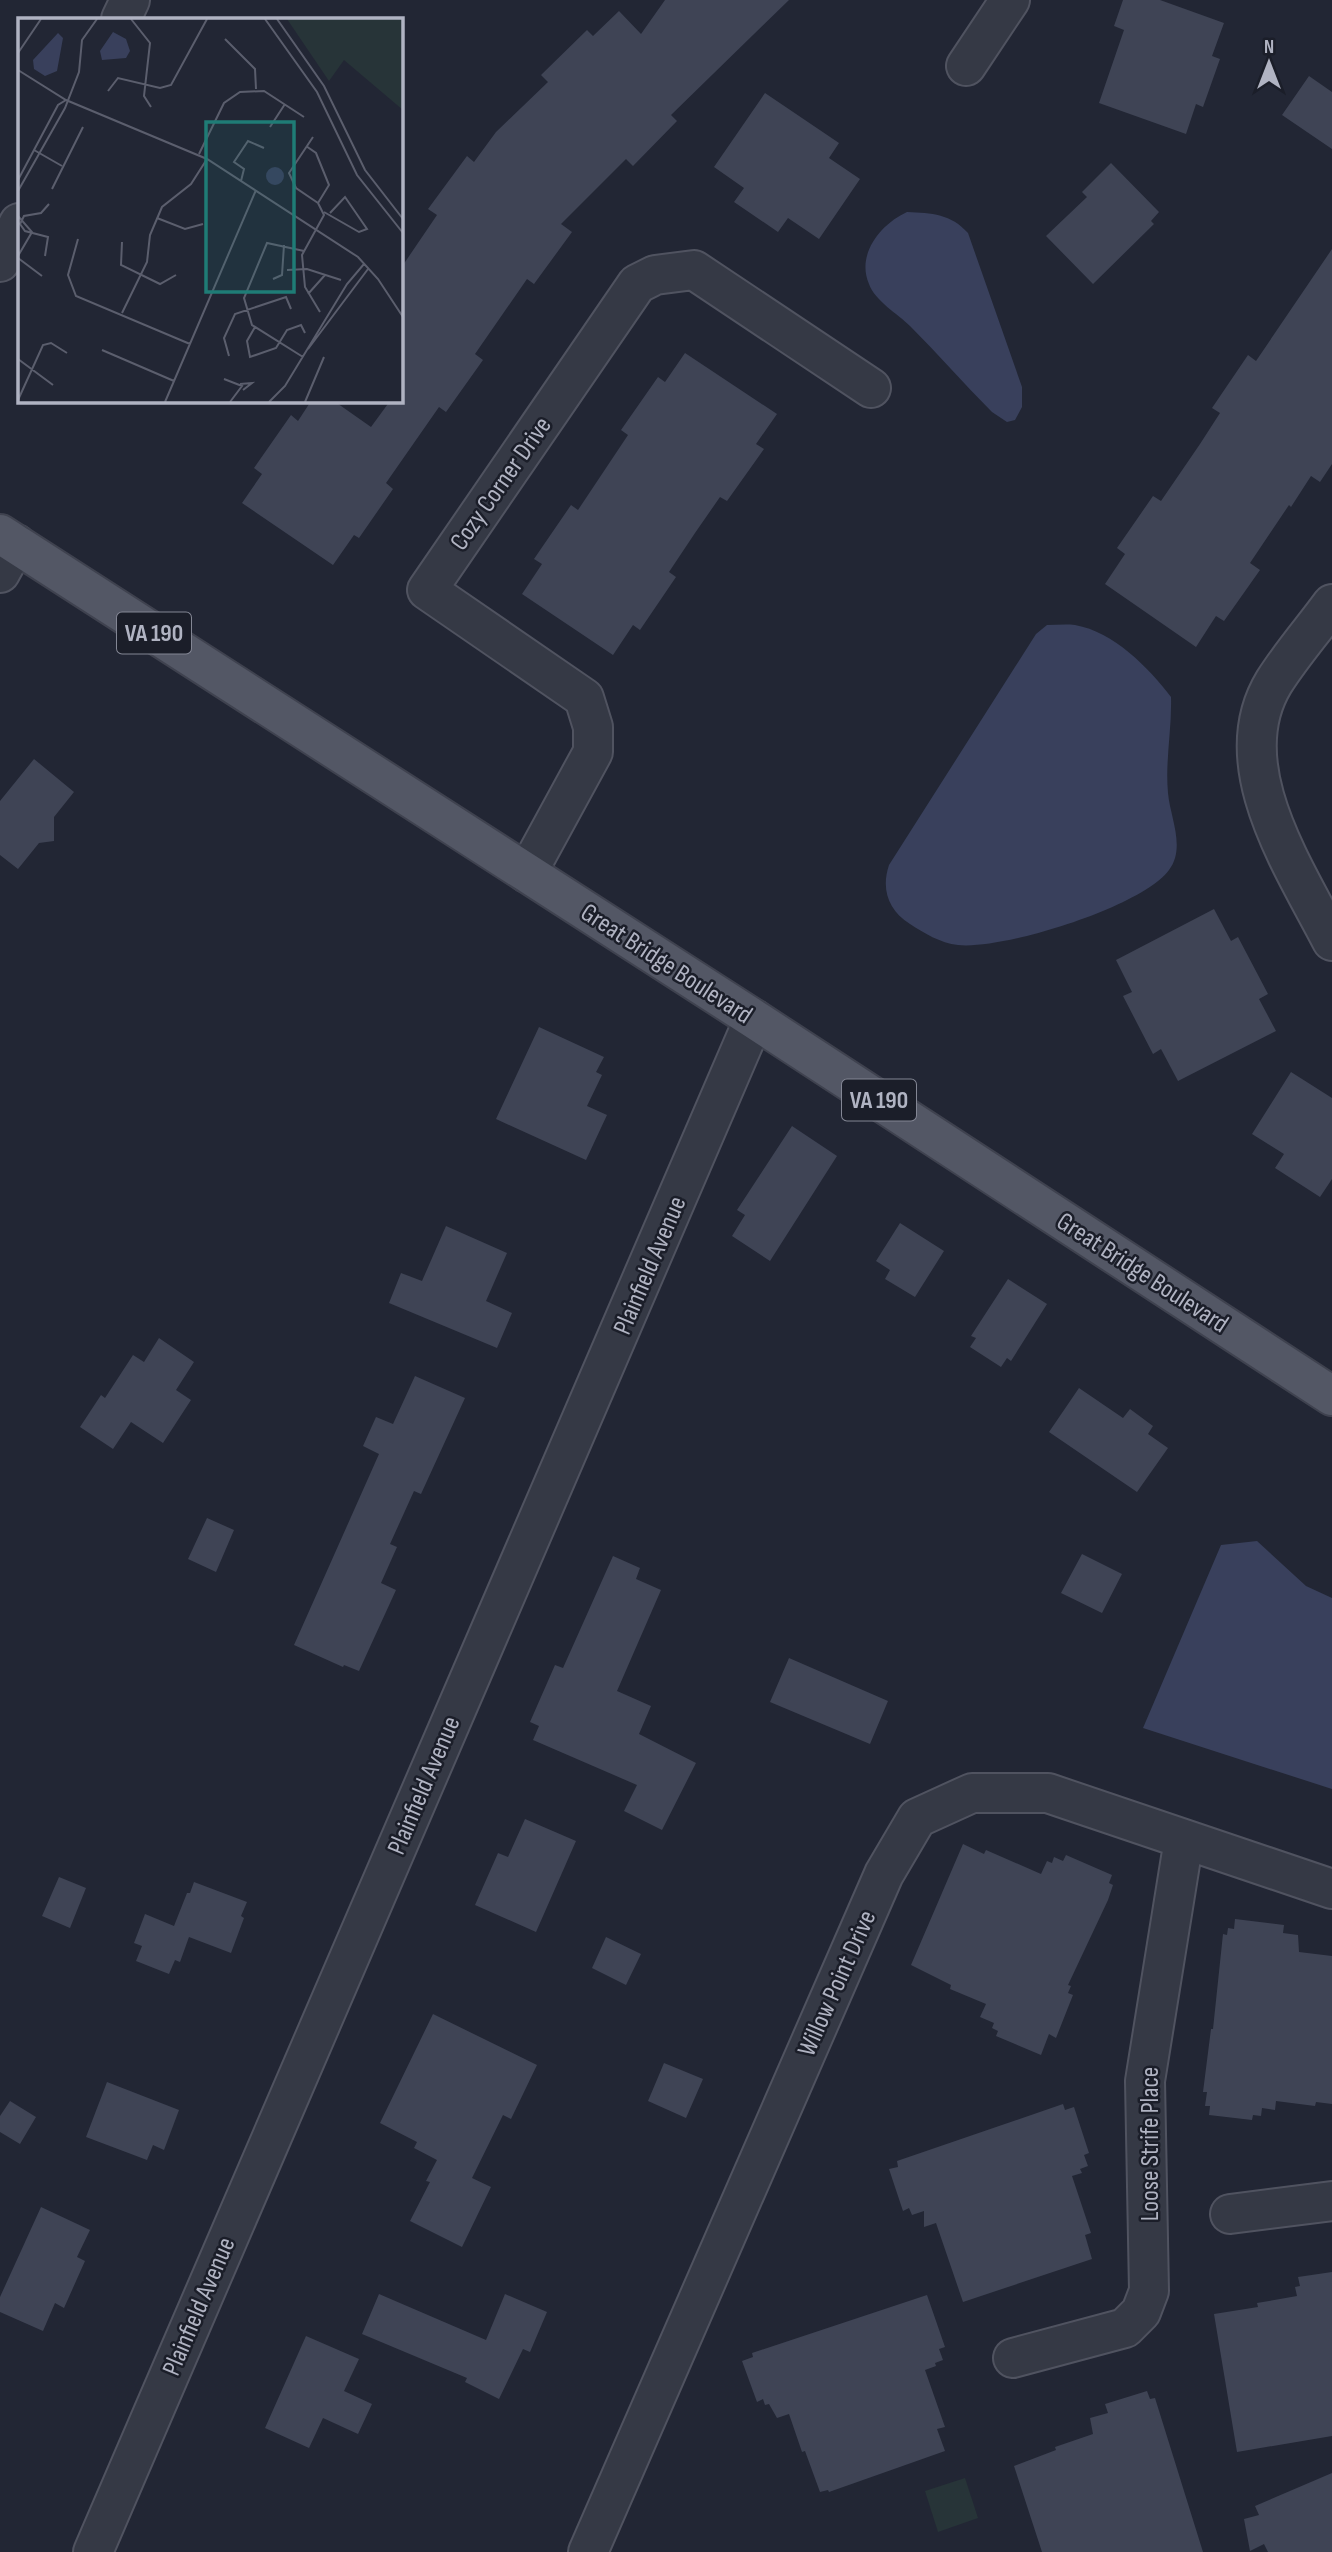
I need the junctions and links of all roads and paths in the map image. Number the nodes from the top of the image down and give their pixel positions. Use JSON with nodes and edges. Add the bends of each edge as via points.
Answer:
{"nodes":[{"id":1,"x":130,"y":0,"type":"edge"},
{"id":2,"x":1010,"y":0,"type":"edge"},
{"id":3,"x":121,"y":18,"type":"edge"},
{"id":4,"x":966,"y":66,"type":"dead end"},
{"id":5,"x":18,"y":225,"type":"edge"},
{"id":6,"x":0,"y":262,"type":"edge"},
{"id":7,"x":871,"y":388,"type":"dead end"},
{"id":8,"x":5,"y":550,"type":"edge"},
{"id":9,"x":1332,"y":604,"type":"edge"},
{"id":10,"x":527,"y":873,"type":"junction"},
{"id":11,"x":1332,"y":941,"type":"edge"},
{"id":12,"x":754,"y":1019,"type":"junction"},
{"id":13,"x":1332,"y":1396,"type":"edge"},
{"id":14,"x":1184,"y":1839,"type":"junction"},
{"id":15,"x":1332,"y":1889,"type":"edge"},
{"id":16,"x":1332,"y":2201,"type":"edge"},
{"id":17,"x":1230,"y":2214,"type":"dead end"},
{"id":18,"x":1013,"y":2358,"type":"dead end"},
{"id":19,"x":93,"y":2552,"type":"edge"},
{"id":20,"x":588,"y":2552,"type":"edge"}],
"edges":[{"from":1,"to":3,"type":"street"},
{"from":2,"to":4,"type":"street"},
{"from":5,"to":6,"type":"street"},
{"from":7,"to":10,"type":"street","name":"Cozy Corner Drive","via":[[694,270],[655,275],[637,285],[427,590],[584,698],[593,727],[593,752]]},
{"from":8,"to":10,"type":"main road","name":"Great Bridge Boulevard","number":"VA 190"},
{"from":9,"to":11,"type":"street","via":[[1273,683],[1259,720],[1255,752],[1272,825]]},
{"from":10,"to":12,"type":"main road","name":"Great Bridge Boulevard","number":"VA 190"},
{"from":12,"to":13,"type":"main road","name":"Great Bridge Boulevard","number":"VA 190"},
{"from":12,"to":19,"type":"street","name":"Plainfield Avenue"},
{"from":14,"to":15,"type":"street","name":"Willow Point Drive"},
{"from":14,"to":18,"type":"street","name":"Loose Strife Place","via":[[1145,2081],[1149,2291],[1141,2312],[1125,2328]]},
{"from":14,"to":20,"type":"street","name":"Willow Point Drive","via":[[1048,1793],[972,1793],[917,1818],[884,1874]]},
{"from":16,"to":17,"type":"street"}]}
